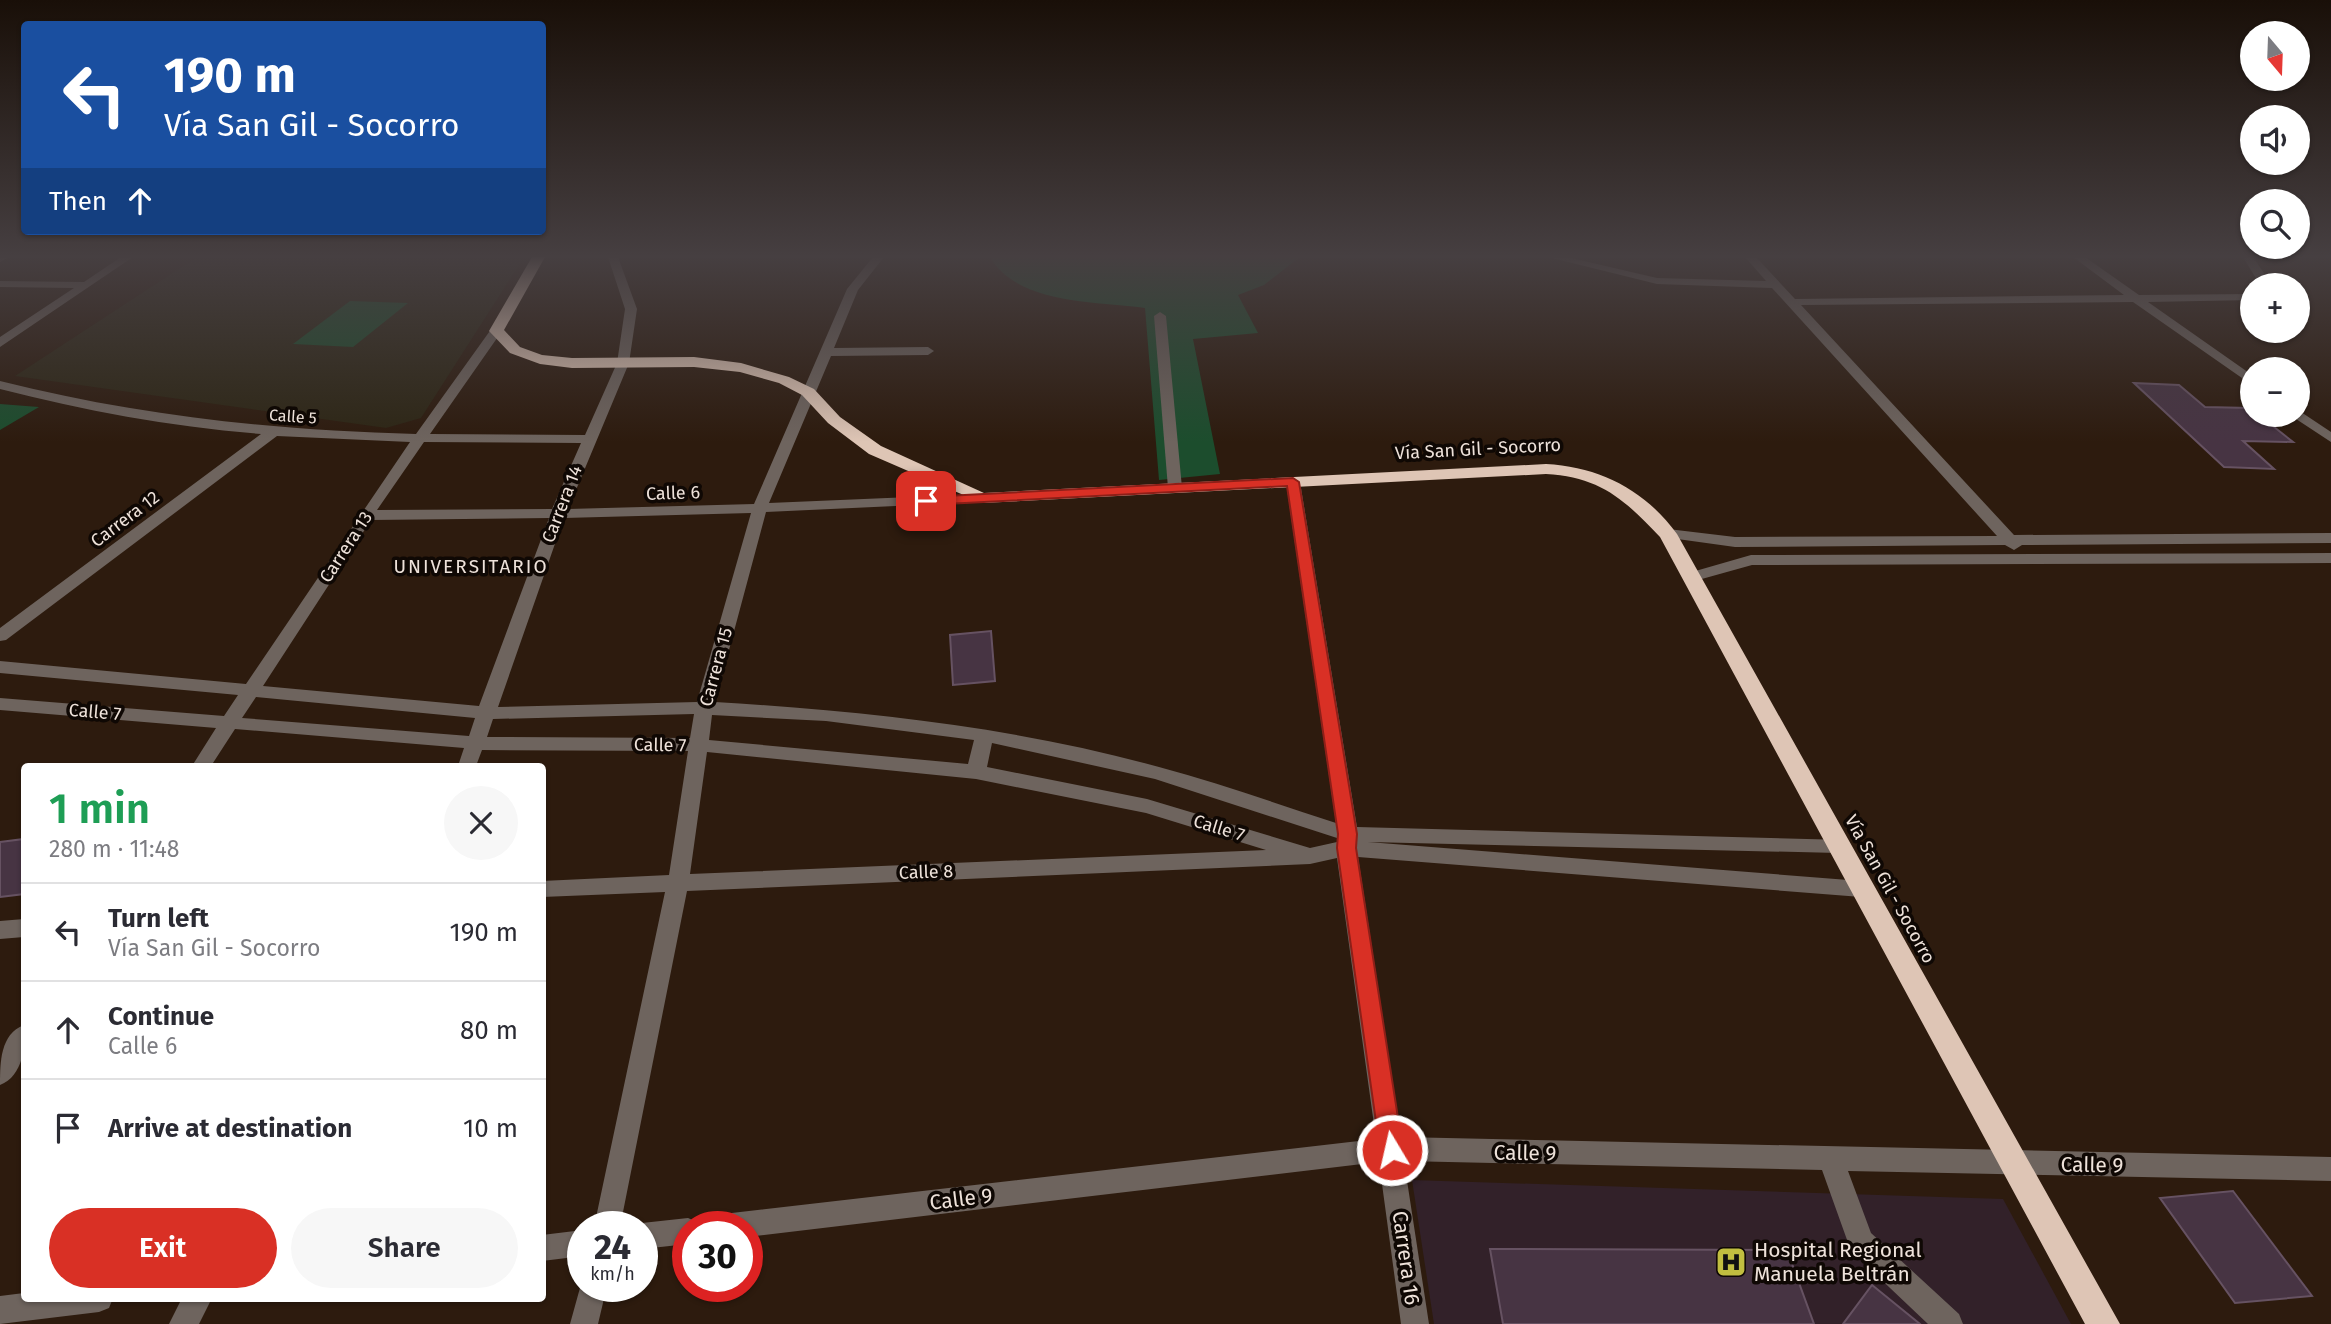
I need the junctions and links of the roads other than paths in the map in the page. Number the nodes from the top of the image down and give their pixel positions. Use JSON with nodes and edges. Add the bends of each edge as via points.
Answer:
{"nodes":[{"id":1,"x":35,"y":319,"type":"edge"},
{"id":2,"x":503,"y":319,"type":"edge"},
{"id":3,"x":630,"y":319,"type":"edge"},
{"id":4,"x":840,"y":319,"type":"edge"},
{"id":5,"x":1160,"y":319,"type":"edge"},
{"id":6,"x":1810,"y":319,"type":"edge"},
{"id":7,"x":2167,"y":319,"type":"edge"},
{"id":8,"x":496,"y":331,"type":"junction"},
{"id":9,"x":0,"y":343,"type":"edge"},
{"id":10,"x":929,"y":351,"type":"dead end"},
{"id":11,"x":825,"y":352,"type":"junction"},
{"id":12,"x":623,"y":363,"type":"junction"},
{"id":13,"x":2240,"y":372,"type":"edge"},
{"id":14,"x":0,"y":385,"type":"edge"},
{"id":15,"x":808,"y":392,"type":"junction"},
{"id":16,"x":2310,"y":423,"type":"edge"},
{"id":17,"x":272,"y":432,"type":"junction"},
{"id":18,"x":2331,"y":438,"type":"edge"},
{"id":19,"x":588,"y":439,"type":"junction"},
{"id":20,"x":418,"y":440,"type":"junction"},
{"id":21,"x":1293,"y":482,"type":"junction"},
{"id":22,"x":1175,"y":488,"type":"junction"},
{"id":23,"x":982,"y":498,"type":"junction"},
{"id":24,"x":759,"y":510,"type":"junction"},
{"id":25,"x":366,"y":515,"type":"junction"},
{"id":26,"x":557,"y":516,"type":"junction"},
{"id":27,"x":1668,"y":534,"type":"junction"},
{"id":28,"x":2331,"y":538,"type":"edge"},
{"id":29,"x":2010,"y":540,"type":"junction"},
{"id":30,"x":2331,"y":558,"type":"edge"},
{"id":31,"x":2028,"y":560,"type":"junction"},
{"id":32,"x":1691,"y":577,"type":"junction"},
{"id":33,"x":0,"y":636,"type":"edge"},
{"id":34,"x":0,"y":667,"type":"edge"},
{"id":35,"x":252,"y":691,"type":"junction"},
{"id":36,"x":0,"y":704,"type":"edge"},
{"id":37,"x":704,"y":708,"type":"junction"},
{"id":38,"x":486,"y":713,"type":"junction"},
{"id":39,"x":230,"y":723,"type":"junction"},
{"id":40,"x":984,"y":735,"type":"junction"},
{"id":41,"x":477,"y":743,"type":"junction"},
{"id":42,"x":697,"y":745,"type":"junction"},
{"id":43,"x":203,"y":763,"type":"edge"},
{"id":44,"x":468,"y":763,"type":"edge"},
{"id":45,"x":976,"y":772,"type":"junction"},
{"id":46,"x":1347,"y":841,"type":"junction"},
{"id":47,"x":1838,"y":845,"type":"junction"},
{"id":48,"x":1310,"y":856,"type":"junction"},
{"id":49,"x":678,"y":882,"type":"junction"},
{"id":50,"x":546,"y":889,"type":"edge"},
{"id":51,"x":1861,"y":889,"type":"junction"},
{"id":52,"x":21,"y":928,"type":"edge"},
{"id":53,"x":0,"y":930,"type":"edge"},
{"id":54,"x":21,"y":1040,"type":"edge"},
{"id":55,"x":0,"y":1074,"type":"edge"},
{"id":56,"x":1392,"y":1150,"type":"junction"},
{"id":57,"x":1831,"y":1160,"type":"junction"},
{"id":58,"x":2015,"y":1164,"type":"junction"},
{"id":59,"x":2331,"y":1169,"type":"edge"},
{"id":60,"x":610,"y":1211,"type":"edge"},
{"id":61,"x":763,"y":1222,"type":"edge"},
{"id":62,"x":567,"y":1245,"type":"edge"},
{"id":63,"x":546,"y":1248,"type":"edge"},
{"id":64,"x":66,"y":1302,"type":"edge"},
{"id":65,"x":196,"y":1302,"type":"edge"},
{"id":66,"x":589,"y":1302,"type":"edge"},
{"id":67,"x":0,"y":1310,"type":"edge"},
{"id":68,"x":183,"y":1324,"type":"edge"},
{"id":69,"x":584,"y":1324,"type":"edge"},
{"id":70,"x":1415,"y":1324,"type":"edge"},
{"id":71,"x":1949,"y":1324,"type":"edge"},
{"id":72,"x":2103,"y":1324,"type":"edge"}],
"edges":[{"from":1,"to":9,"type":"street"},
{"from":2,"to":8,"type":"highway"},
{"from":3,"to":12,"type":"street","name":"Carrera 14"},
{"from":4,"to":11,"type":"street","name":"Carrera 15"},
{"from":5,"to":22,"type":"street"},
{"from":6,"to":29,"type":"street"},
{"from":7,"to":13,"type":"street"},
{"from":8,"to":12,"type":"highway","name":"Vía San Gil - Socorro","via":[[515,350],[541,359]]},
{"from":8,"to":20,"type":"street","name":"Carrera 13"},
{"from":10,"to":11,"type":"street"},
{"from":11,"to":15,"type":"street","name":"Carrera 15"},
{"from":12,"to":15,"type":"highway","name":"Vía San Gil - Socorro","via":[[694,362],[741,368]]},
{"from":12,"to":19,"type":"street","name":"Carrera 14"},
{"from":14,"to":17,"type":"street","name":"Calle 5","via":[[150,418]]},
{"from":15,"to":23,"type":"highway","name":"Vía San Gil - Socorro","via":[[834,420],[875,450]]},
{"from":15,"to":24,"type":"street","name":"Carrera 15"},
{"from":16,"to":18,"type":"street"},
{"from":17,"to":20,"type":"street","name":"Calle 5"},
{"from":17,"to":33,"type":"street","name":"Carrera 12"},
{"from":19,"to":20,"type":"street","name":"Calle 5"},
{"from":19,"to":26,"type":"street","name":"Carrera 14"},
{"from":20,"to":25,"type":"street","name":"Carrera 13"},
{"from":21,"to":22,"type":"highway","name":"Vía San Gil - Socorro"},
{"from":21,"to":27,"type":"highway","name":"Vía San Gil - Socorro","via":[[1571,469],[1596,475],[1628,493]]},
{"from":21,"to":46,"type":"street","name":"Carrera 16"},
{"from":22,"to":23,"type":"highway","name":"Vía San Gil - Socorro"},
{"from":23,"to":24,"type":"street","name":"Calle 6"},
{"from":24,"to":26,"type":"street","name":"Calle 6"},
{"from":24,"to":37,"type":"street","name":"Carrera 15"},
{"from":25,"to":26,"type":"street","name":"Calle 6"},
{"from":25,"to":35,"type":"street","name":"Carrera 13"},
{"from":26,"to":38,"type":"street","name":"Carrera 14"},
{"from":27,"to":29,"type":"street","via":[[1735,542]]},
{"from":27,"to":32,"type":"highway","name":"Vía San Gil - Socorro"},
{"from":28,"to":29,"type":"street"},
{"from":29,"to":31,"type":"street"},
{"from":30,"to":31,"type":"street"},
{"from":31,"to":32,"type":"street","via":[[1751,559]]},
{"from":32,"to":47,"type":"highway","name":"Vía San Gil - Socorro"},
{"from":34,"to":35,"type":"street"},
{"from":35,"to":38,"type":"street"},
{"from":35,"to":39,"type":"street","name":"Carrera 13"},
{"from":36,"to":39,"type":"street","name":"Calle 7"},
{"from":37,"to":38,"type":"street"},
{"from":37,"to":40,"type":"street","via":[[826,715]]},
{"from":37,"to":42,"type":"street","name":"Carrera 15"},
{"from":38,"to":41,"type":"street","name":"Carrera 14"},
{"from":39,"to":41,"type":"street","name":"Calle 7"},
{"from":39,"to":43,"type":"street","name":"Carrera 13"},
{"from":40,"to":45,"type":"street"},
{"from":40,"to":46,"type":"street","via":[[1157,773]]},
{"from":41,"to":42,"type":"street","name":"Calle 7"},
{"from":41,"to":44,"type":"street","name":"Carrera 14"},
{"from":42,"to":45,"type":"street","name":"Calle 7"},
{"from":42,"to":49,"type":"street","name":"Carrera 15"},
{"from":45,"to":48,"type":"street","name":"Calle 7","via":[[1147,806]]},
{"from":46,"to":47,"type":"street"},
{"from":46,"to":48,"type":"street","name":"Calle 8"},
{"from":46,"to":51,"type":"street"},
{"from":46,"to":56,"type":"street","name":"Carrera 16"},
{"from":47,"to":51,"type":"highway","name":"Vía San Gil - Socorro"},
{"from":48,"to":49,"type":"street","name":"Calle 8"},
{"from":49,"to":50,"type":"street","name":"Calle 8"},
{"from":49,"to":60,"type":"street","name":"Carrera 15"},
{"from":51,"to":58,"type":"highway","name":"Vía San Gil - Socorro"},
{"from":52,"to":53,"type":"street"},
{"from":54,"to":55,"type":"street"},
{"from":56,"to":57,"type":"street","name":"Calle 9"},
{"from":56,"to":61,"type":"street","name":"Calle 9"},
{"from":56,"to":70,"type":"street","name":"Carrera 16"},
{"from":57,"to":58,"type":"street","name":"Calle 9"},
{"from":57,"to":71,"type":"street","via":[[1861,1242]]},
{"from":58,"to":59,"type":"street","name":"Calle 9"},
{"from":58,"to":72,"type":"highway","name":"Vía San Gil - Socorro"},
{"from":62,"to":63,"type":"street"},
{"from":64,"to":67,"type":"street"},
{"from":65,"to":68,"type":"street"},
{"from":66,"to":69,"type":"street"}]}
